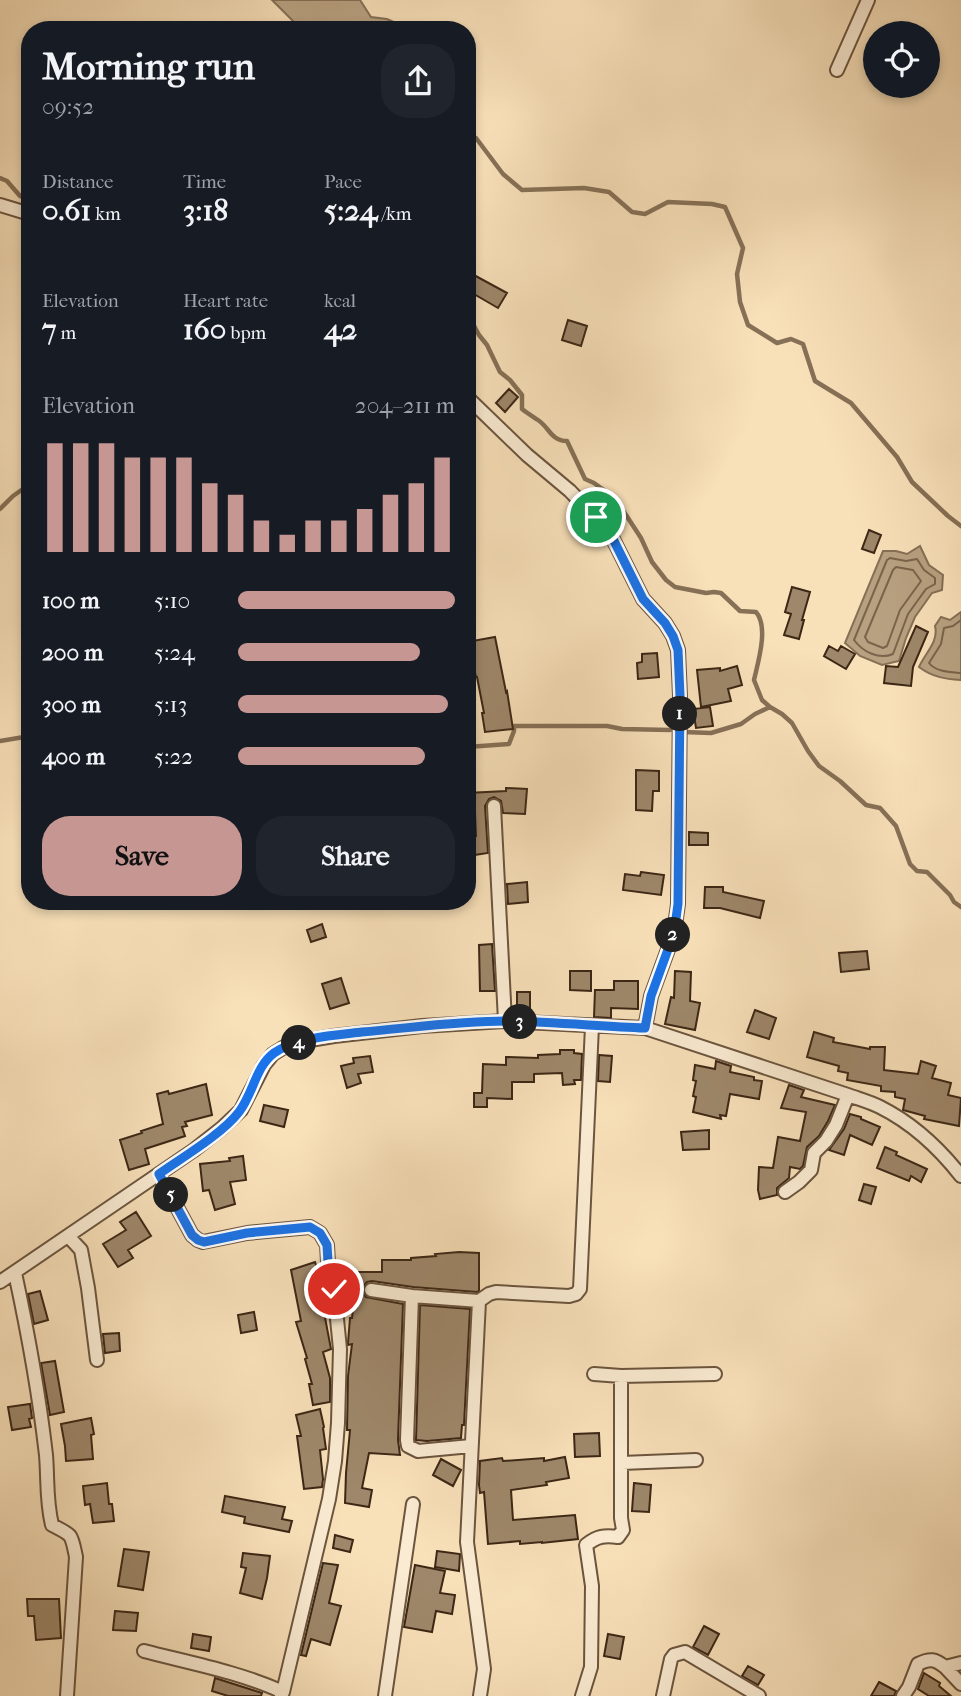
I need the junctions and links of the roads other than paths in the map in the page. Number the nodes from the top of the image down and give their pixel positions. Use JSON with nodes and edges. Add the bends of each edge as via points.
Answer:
{"nodes":[{"id":1,"x":867,"y":0,"type":"edge"},
{"id":2,"x":837,"y":70,"type":"dead end"},
{"id":3,"x":0,"y":205,"type":"edge"},
{"id":4,"x":21,"y":211,"type":"edge"},
{"id":5,"x":476,"y":406,"type":"edge"},
{"id":6,"x":494,"y":806,"type":"dead end"},
{"id":7,"x":505,"y":1021,"type":"junction"},
{"id":8,"x":592,"y":1026,"type":"junction"},
{"id":9,"x":645,"y":1028,"type":"junction"},
{"id":10,"x":848,"y":1095,"type":"junction"},
{"id":11,"x":159,"y":1174,"type":"junction"},
{"id":12,"x":961,"y":1176,"type":"edge"},
{"id":13,"x":785,"y":1192,"type":"dead end"},
{"id":14,"x":68,"y":1236,"type":"junction"},
{"id":15,"x":15,"y":1273,"type":"junction"},
{"id":16,"x":0,"y":1282,"type":"edge"},
{"id":17,"x":370,"y":1290,"type":"dead end"},
{"id":18,"x":412,"y":1296,"type":"junction"},
{"id":19,"x":479,"y":1301,"type":"junction"},
{"id":20,"x":97,"y":1360,"type":"dead end"},
{"id":21,"x":594,"y":1374,"type":"dead end"},
{"id":22,"x":715,"y":1374,"type":"dead end"},
{"id":23,"x":621,"y":1376,"type":"junction"},
{"id":24,"x":471,"y":1446,"type":"junction"},
{"id":25,"x":696,"y":1460,"type":"dead end"},
{"id":26,"x":622,"y":1463,"type":"junction"},
{"id":27,"x":413,"y":1504,"type":"dead end"},
{"id":28,"x":144,"y":1651,"type":"dead end"},
{"id":29,"x":961,"y":1663,"type":"edge"},
{"id":30,"x":945,"y":1667,"type":"junction"},
{"id":31,"x":961,"y":1684,"type":"edge"},
{"id":32,"x":282,"y":1694,"type":"edge"},
{"id":33,"x":67,"y":1696,"type":"edge"},
{"id":34,"x":385,"y":1696,"type":"edge"},
{"id":35,"x":480,"y":1696,"type":"edge"},
{"id":36,"x":582,"y":1696,"type":"edge"},
{"id":37,"x":663,"y":1696,"type":"edge"},
{"id":38,"x":759,"y":1696,"type":"edge"},
{"id":39,"x":903,"y":1696,"type":"edge"}],
"edges":[{"from":1,"to":2,"type":"street"},
{"from":3,"to":4,"type":"street"},
{"from":5,"to":9,"type":"street","via":[[610,533],[643,599],[665,623],[678,650],[678,904],[674,933],[651,996]]},
{"from":6,"to":7,"type":"street"},
{"from":7,"to":8,"type":"street"},
{"from":7,"to":11,"type":"street","via":[[334,1035],[286,1046],[264,1065],[233,1119]]},
{"from":8,"to":9,"type":"street"},
{"from":8,"to":19,"type":"street","via":[[580,1289],[569,1296],[496,1292]]},
{"from":9,"to":10,"type":"street"},
{"from":10,"to":12,"type":"street","via":[[916,1130]]},
{"from":10,"to":13,"type":"street","via":[[836,1125],[814,1153],[811,1170]]},
{"from":11,"to":14,"type":"street"},
{"from":11,"to":32,"type":"street","via":[[198,1240],[310,1227],[327,1245],[340,1349],[335,1461]]},
{"from":14,"to":15,"type":"street"},
{"from":14,"to":20,"type":"street","via":[[81,1250]]},
{"from":15,"to":16,"type":"street"},
{"from":15,"to":33,"type":"street","via":[[46,1457],[49,1513],[52,1525],[69,1533],[76,1557]]},
{"from":17,"to":18,"type":"street"},
{"from":18,"to":19,"type":"street"},
{"from":18,"to":24,"type":"street","via":[[408,1446],[418,1451]]},
{"from":19,"to":24,"type":"street"},
{"from":21,"to":23,"type":"street"},
{"from":22,"to":23,"type":"street"},
{"from":23,"to":26,"type":"street"},
{"from":24,"to":35,"type":"street","via":[[467,1542],[484,1668]]},
{"from":25,"to":26,"type":"street"},
{"from":26,"to":36,"type":"street","via":[[623,1530],[618,1537],[594,1538],[586,1545],[592,1586],[591,1667]]},
{"from":27,"to":34,"type":"street"},
{"from":28,"to":32,"type":"street","via":[[273,1687]]},
{"from":29,"to":30,"type":"street"},
{"from":30,"to":31,"type":"street"},
{"from":30,"to":39,"type":"street","via":[[928,1659],[918,1664]]},
{"from":37,"to":38,"type":"street","via":[[671,1659],[685,1652]]}]}
